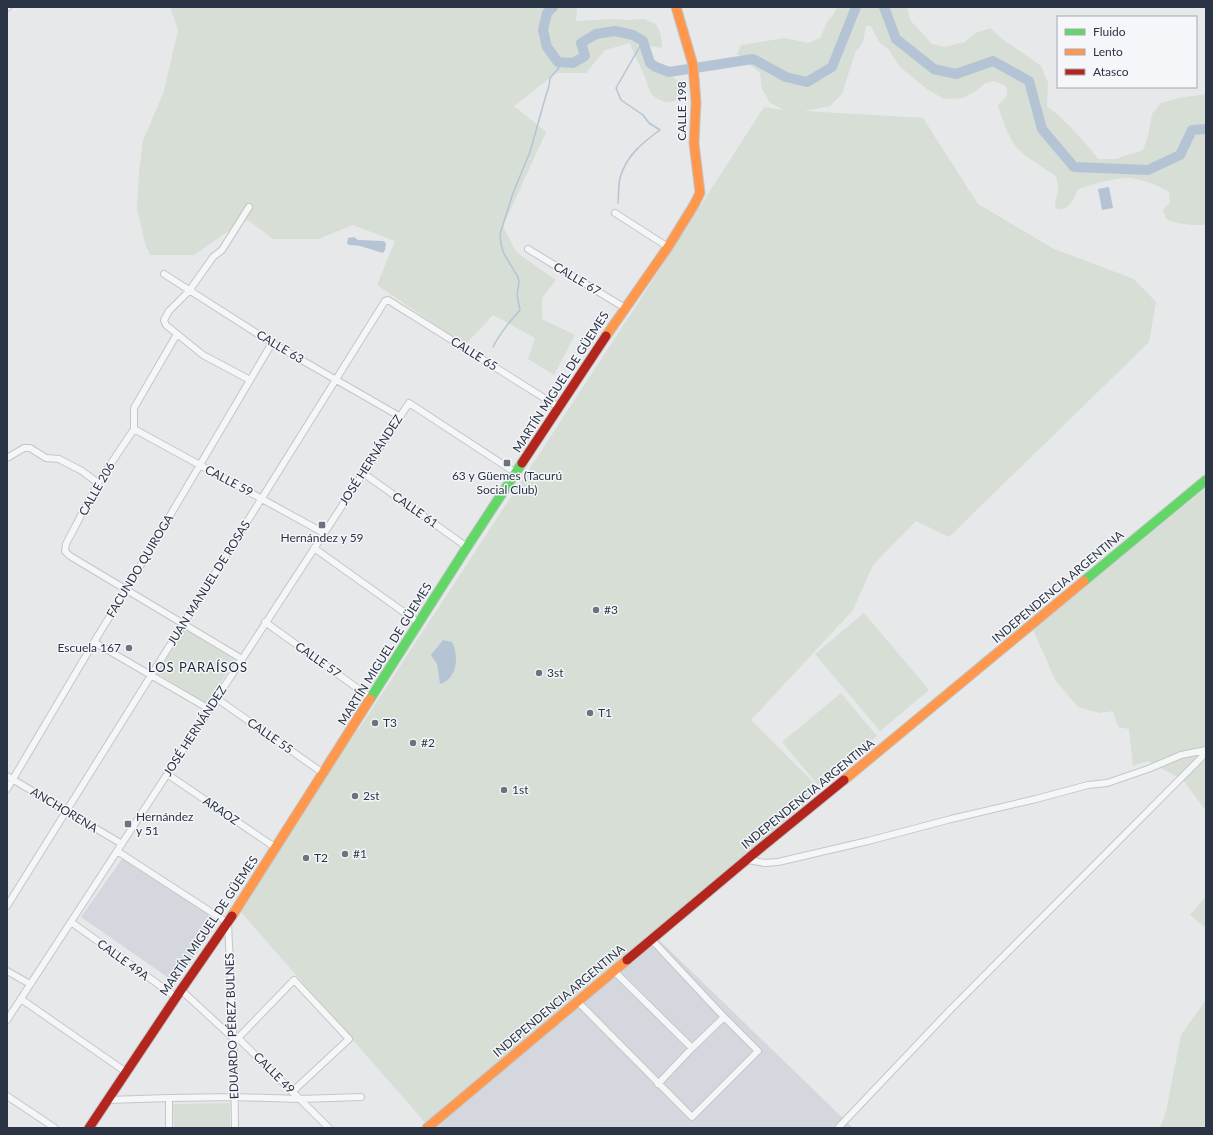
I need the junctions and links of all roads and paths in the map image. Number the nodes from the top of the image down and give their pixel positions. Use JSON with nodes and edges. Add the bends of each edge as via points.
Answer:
{"nodes":[{"id":1,"x":676,"y":7,"type":"edge"},
{"id":2,"x":700,"y":193,"type":"joint"},
{"id":3,"x":250,"y":207,"type":"dead end"},
{"id":4,"x":614,"y":213,"type":"dead end"},
{"id":5,"x":668,"y":247,"type":"junction"},
{"id":6,"x":528,"y":249,"type":"dead end"},
{"id":7,"x":164,"y":274,"type":"dead end"},
{"id":8,"x":190,"y":290,"type":"junction"},
{"id":9,"x":387,"y":300,"type":"joint"},
{"id":10,"x":625,"y":308,"type":"junction"},
{"id":11,"x":177,"y":334,"type":"junction"},
{"id":12,"x":272,"y":343,"type":"junction"},
{"id":13,"x":250,"y":380,"type":"junction"},
{"id":14,"x":336,"y":380,"type":"junction"},
{"id":15,"x":560,"y":408,"type":"junction"},
{"id":16,"x":400,"y":416,"type":"junction"},
{"id":17,"x":134,"y":429,"type":"junction"},
{"id":18,"x":7,"y":458,"type":"edge"},
{"id":19,"x":199,"y":466,"type":"junction"},
{"id":20,"x":363,"y":473,"type":"junction"},
{"id":21,"x":516,"y":473,"type":"junction"},
{"id":22,"x":1206,"y":480,"type":"edge"},
{"id":23,"x":98,"y":483,"type":"junction"},
{"id":24,"x":262,"y":498,"type":"junction"},
{"id":25,"x":324,"y":533,"type":"junction"},
{"id":26,"x":314,"y":548,"type":"junction"},
{"id":27,"x":467,"y":548,"type":"junction"},
{"id":28,"x":126,"y":590,"type":"junction"},
{"id":29,"x":265,"y":622,"type":"junction"},
{"id":30,"x":419,"y":623,"type":"junction"},
{"id":31,"x":183,"y":624,"type":"junction"},
{"id":32,"x":94,"y":642,"type":"junction"},
{"id":33,"x":242,"y":659,"type":"junction"},
{"id":34,"x":151,"y":676,"type":"junction"},
{"id":35,"x":216,"y":698,"type":"junction"},
{"id":36,"x":371,"y":698,"type":"junction"},
{"id":37,"x":209,"y":709,"type":"junction"},
{"id":38,"x":1206,"y":751,"type":"edge"},
{"id":39,"x":323,"y":773,"type":"junction"},
{"id":40,"x":167,"y":774,"type":"junction"},
{"id":41,"x":10,"y":778,"type":"edge"},
{"id":42,"x":7,"y":789,"type":"edge"},
{"id":43,"x":66,"y":811,"type":"junction"},
{"id":44,"x":122,"y":844,"type":"junction"},
{"id":45,"x":276,"y":848,"type":"junction"},
{"id":46,"x":117,"y":851,"type":"junction"},
{"id":47,"x":748,"y":860,"type":"junction"},
{"id":48,"x":7,"y":906,"type":"edge"},
{"id":49,"x":70,"y":922,"type":"junction"},
{"id":50,"x":228,"y":923,"type":"junction"},
{"id":51,"x":651,"y":939,"type":"junction"},
{"id":52,"x":7,"y":971,"type":"edge"},
{"id":53,"x":614,"y":971,"type":"junction"},
{"id":54,"x":30,"y":984,"type":"junction"},
{"id":55,"x":178,"y":994,"type":"junction"},
{"id":56,"x":21,"y":999,"type":"junction"},
{"id":57,"x":576,"y":1001,"type":"junction"},
{"id":58,"x":724,"y":1017,"type":"junction"},
{"id":59,"x":7,"y":1020,"type":"edge"},
{"id":60,"x":236,"y":1038,"type":"junction"},
{"id":61,"x":692,"y":1048,"type":"junction"},
{"id":62,"x":126,"y":1072,"type":"junction"},
{"id":63,"x":658,"y":1084,"type":"junction"},
{"id":64,"x":292,"y":1092,"type":"junction"},
{"id":65,"x":7,"y":1096,"type":"edge"},
{"id":66,"x":234,"y":1097,"type":"junction"},
{"id":67,"x":361,"y":1097,"type":"dead end"},
{"id":68,"x":169,"y":1098,"type":"junction"},
{"id":69,"x":300,"y":1099,"type":"junction"},
{"id":70,"x":108,"y":1100,"type":"junction"},
{"id":71,"x":55,"y":1128,"type":"edge"},
{"id":72,"x":89,"y":1128,"type":"edge"},
{"id":73,"x":170,"y":1128,"type":"edge"},
{"id":74,"x":235,"y":1128,"type":"edge"},
{"id":75,"x":329,"y":1128,"type":"edge"},
{"id":76,"x":427,"y":1128,"type":"edge"},
{"id":77,"x":838,"y":1128,"type":"edge"}],
"edges":[{"from":1,"to":2,"type":"street","name":"CALLE 198","via":[[694,76],[694,143]]},
{"from":2,"to":5,"type":"street","name":"MARTÍN MIGUEL DE GÜEMES"},
{"from":3,"to":8,"type":"street","via":[[222,250],[213,257]]},
{"from":4,"to":5,"type":"street"},
{"from":5,"to":10,"type":"street","name":"MARTÍN MIGUEL DE GÜEMES"},
{"from":6,"to":10,"type":"street","name":"CALLE 67"},
{"from":7,"to":8,"type":"street","name":"CALLE 63"},
{"from":8,"to":11,"type":"street","via":[[169,311],[164,320]]},
{"from":8,"to":12,"type":"street","name":"CALLE 63"},
{"from":9,"to":14,"type":"street","name":"JUAN MANUEL DE ROSAS"},
{"from":9,"to":15,"type":"street","name":"CALLE 65"},
{"from":10,"to":15,"type":"street","name":"MARTÍN MIGUEL DE GÜEMES"},
{"from":11,"to":13,"type":"street","via":[[203,355]]},
{"from":11,"to":17,"type":"street","via":[[134,408]]},
{"from":12,"to":13,"type":"street","name":"FACUNDO QUIROGA"},
{"from":12,"to":14,"type":"street","name":"CALLE 63"},
{"from":13,"to":19,"type":"street","name":"FACUNDO QUIROGA"},
{"from":14,"to":16,"type":"street","name":"CALLE 63"},
{"from":14,"to":24,"type":"street","name":"JUAN MANUEL DE ROSAS"},
{"from":15,"to":21,"type":"street","name":"MARTÍN MIGUEL DE GÜEMES"},
{"from":16,"to":20,"type":"street","name":"JOSÉ HERNÁNDEZ"},
{"from":16,"to":21,"type":"street","name":"JOSÉ HERNÁNDEZ","via":[[409,403]]},
{"from":17,"to":19,"type":"street","name":"CALLE 59"},
{"from":17,"to":23,"type":"street","name":"CALLE 206"},
{"from":18,"to":23,"type":"street","via":[[24,448],[30,448],[46,458],[59,459]]},
{"from":19,"to":24,"type":"street","name":"CALLE 59"},
{"from":19,"to":28,"type":"street","name":"FACUNDO QUIROGA"},
{"from":20,"to":25,"type":"street","name":"JOSÉ HERNÁNDEZ"},
{"from":20,"to":27,"type":"street","name":"CALLE 61"},
{"from":21,"to":27,"type":"street","name":"MARTÍN MIGUEL DE GÜEMES"},
{"from":22,"to":47,"type":"street","name":"INDEPENDENCIA ARGENTINA"},
{"from":23,"to":28,"type":"street","name":"CALLE 206","via":[[66,544],[65,551]]},
{"from":24,"to":25,"type":"street","name":"CALLE 59"},
{"from":24,"to":31,"type":"street","name":"JUAN MANUEL DE ROSAS"},
{"from":25,"to":26,"type":"street","name":"JOSÉ HERNÁNDEZ"},
{"from":26,"to":29,"type":"street","name":"JOSÉ HERNÁNDEZ"},
{"from":26,"to":30,"type":"street"},
{"from":27,"to":30,"type":"street","name":"MARTÍN MIGUEL DE GÜEMES"},
{"from":28,"to":31,"type":"street"},
{"from":28,"to":32,"type":"street","name":"FACUNDO QUIROGA"},
{"from":29,"to":33,"type":"street","name":"JOSÉ HERNÁNDEZ"},
{"from":29,"to":36,"type":"street","name":"CALLE 57"},
{"from":30,"to":36,"type":"street","name":"MARTÍN MIGUEL DE GÜEMES"},
{"from":31,"to":33,"type":"street"},
{"from":31,"to":34,"type":"street","name":"JUAN MANUEL DE ROSAS"},
{"from":32,"to":34,"type":"street"},
{"from":32,"to":41,"type":"street","name":"FACUNDO QUIROGA"},
{"from":33,"to":35,"type":"street","name":"JOSÉ HERNÁNDEZ"},
{"from":34,"to":37,"type":"street"},
{"from":34,"to":43,"type":"street","name":"JUAN MANUEL DE ROSAS"},
{"from":35,"to":37,"type":"street","name":"JOSÉ HERNÁNDEZ"},
{"from":35,"to":39,"type":"street","name":"CALLE 55"},
{"from":36,"to":39,"type":"street","name":"MARTÍN MIGUEL DE GÜEMES"},
{"from":37,"to":40,"type":"street","name":"JOSÉ HERNÁNDEZ"},
{"from":38,"to":47,"type":"street","via":[[1181,755],[1107,783],[1088,785],[868,841],[778,862]]},
{"from":38,"to":77,"type":"street","via":[[951,1009]]},
{"from":39,"to":45,"type":"street","name":"MARTÍN MIGUEL DE GÜEMES"},
{"from":40,"to":44,"type":"street","name":"JOSÉ HERNÁNDEZ"},
{"from":40,"to":45,"type":"street","name":"ARAOZ"},
{"from":41,"to":42,"type":"street","name":"FACUNDO QUIROGA"},
{"from":41,"to":43,"type":"street","name":"ANCHORENA"},
{"from":43,"to":44,"type":"street","name":"ANCHORENA"},
{"from":43,"to":48,"type":"street","name":"JUAN MANUEL DE ROSAS"},
{"from":44,"to":46,"type":"street","name":"JOSÉ HERNÁNDEZ"},
{"from":45,"to":50,"type":"street","name":"MARTÍN MIGUEL DE GÜEMES"},
{"from":46,"to":49,"type":"street","name":"JOSÉ HERNÁNDEZ"},
{"from":46,"to":50,"type":"street"},
{"from":47,"to":51,"type":"street","name":"INDEPENDENCIA ARGENTINA"},
{"from":49,"to":54,"type":"street","name":"JOSÉ HERNÁNDEZ"},
{"from":49,"to":55,"type":"street","name":"CALLE 49A"},
{"from":50,"to":55,"type":"street","name":"MARTÍN MIGUEL DE GÜEMES"},
{"from":50,"to":60,"type":"street","name":"EDUARDO PÉREZ BULNES"},
{"from":51,"to":53,"type":"street","name":"INDEPENDENCIA ARGENTINA"},
{"from":51,"to":58,"type":"street"},
{"from":52,"to":54,"type":"street"},
{"from":53,"to":57,"type":"street","name":"INDEPENDENCIA ARGENTINA"},
{"from":53,"to":61,"type":"street"},
{"from":54,"to":56,"type":"street","name":"JOSÉ HERNÁNDEZ"},
{"from":55,"to":60,"type":"street","name":"CALLE 49"},
{"from":55,"to":62,"type":"street","name":"MARTÍN MIGUEL DE GÜEMES"},
{"from":56,"to":59,"type":"street","name":"JOSÉ HERNÁNDEZ"},
{"from":56,"to":62,"type":"street"},
{"from":57,"to":63,"type":"street"},
{"from":57,"to":76,"type":"street","name":"INDEPENDENCIA ARGENTINA"},
{"from":58,"to":61,"type":"street"},
{"from":58,"to":63,"type":"street","via":[[758,1051],[692,1117]]},
{"from":60,"to":64,"type":"street","name":"CALLE 49"},
{"from":60,"to":64,"type":"street","via":[[294,980],[350,1039]]},
{"from":60,"to":66,"type":"street","name":"EDUARDO PÉREZ BULNES"},
{"from":61,"to":63,"type":"street"},
{"from":62,"to":70,"type":"street","name":"MARTÍN MIGUEL DE GÜEMES"},
{"from":64,"to":69,"type":"street","name":"CALLE 49"},
{"from":65,"to":71,"type":"street"},
{"from":66,"to":68,"type":"street"},
{"from":66,"to":69,"type":"street"},
{"from":66,"to":74,"type":"street","name":"EDUARDO PÉREZ BULNES"},
{"from":67,"to":69,"type":"street"},
{"from":68,"to":70,"type":"street"},
{"from":68,"to":73,"type":"street"},
{"from":69,"to":75,"type":"street","name":"CALLE 49"},
{"from":70,"to":72,"type":"street","name":"MARTÍN MIGUEL DE GÜEMES"}]}
